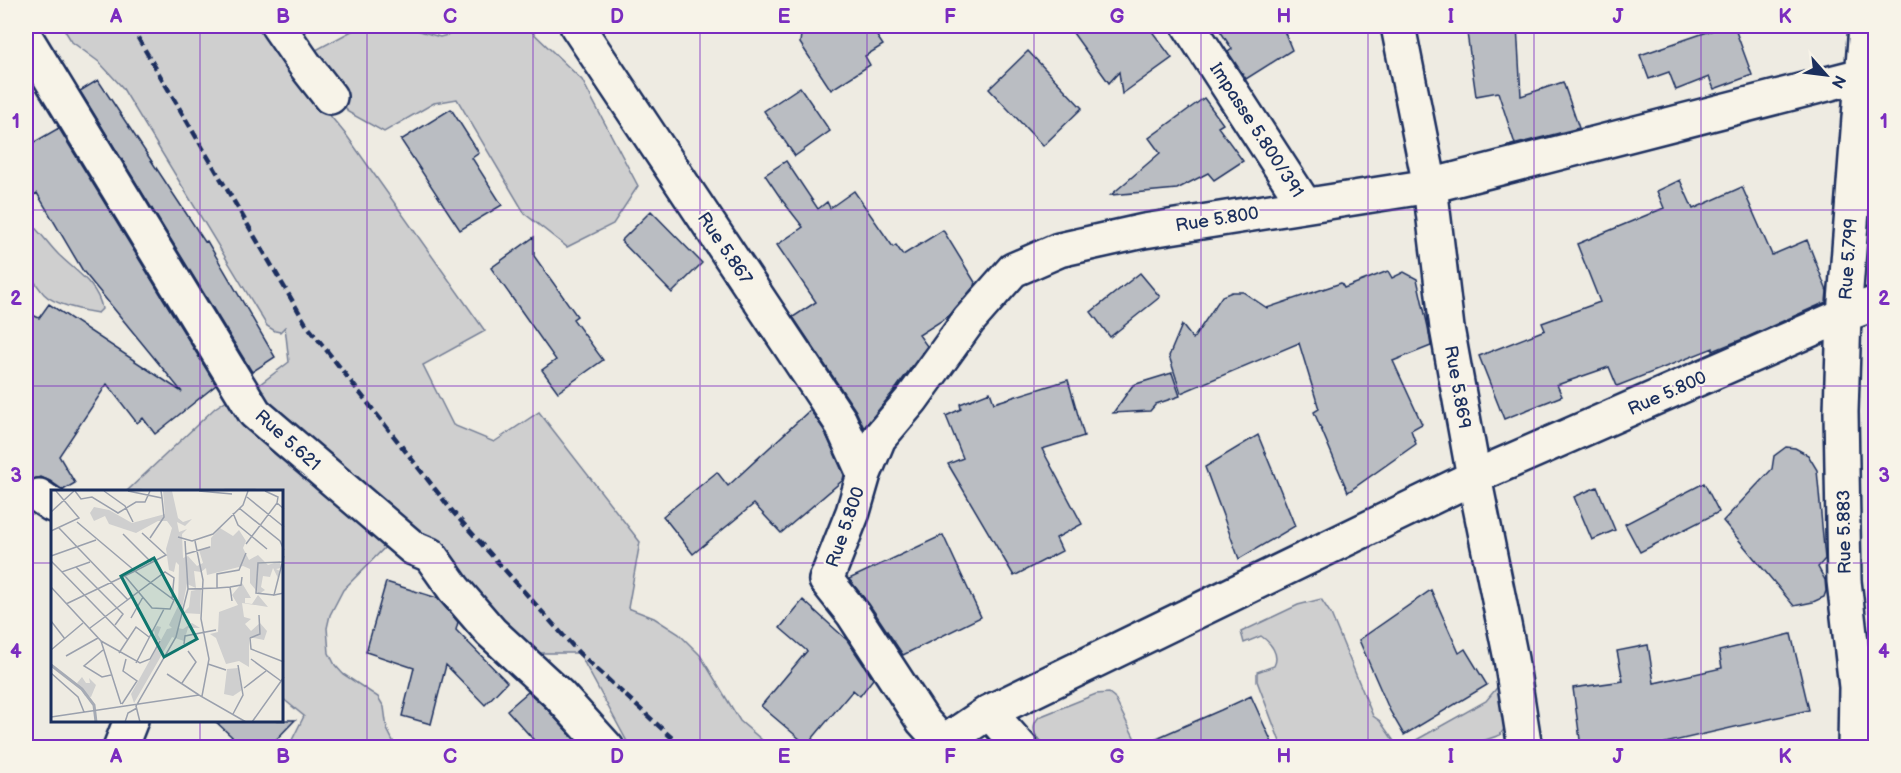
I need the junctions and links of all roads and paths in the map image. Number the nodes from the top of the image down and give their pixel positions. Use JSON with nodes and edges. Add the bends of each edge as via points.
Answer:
{"nodes":[{"id":1,"x":278,"y":26,"type":"edge"},
{"id":2,"x":578,"y":26,"type":"edge"},
{"id":3,"x":1189,"y":26,"type":"edge"},
{"id":4,"x":1398,"y":26,"type":"edge"},
{"id":5,"x":1866,"y":26,"type":"edge"},
{"id":6,"x":26,"y":38,"type":"edge"},
{"id":7,"x":1862,"y":75,"type":"junction"},
{"id":8,"x":330,"y":97,"type":"dead end"},
{"id":9,"x":1430,"y":186,"type":"junction"},
{"id":10,"x":1305,"y":205,"type":"junction"},
{"id":11,"x":1875,"y":303,"type":"edge"},
{"id":12,"x":1844,"y":315,"type":"junction"},
{"id":13,"x":864,"y":474,"type":"junction"},
{"id":14,"x":1474,"y":477,"type":"junction"},
{"id":15,"x":1866,"y":686,"type":"edge"},
{"id":16,"x":989,"y":712,"type":"junction"},
{"id":17,"x":130,"y":722,"type":"edge"},
{"id":18,"x":120,"y":747,"type":"edge"},
{"id":19,"x":607,"y":747,"type":"edge"},
{"id":20,"x":1021,"y":747,"type":"edge"},
{"id":21,"x":1525,"y":747,"type":"edge"},
{"id":22,"x":1855,"y":747,"type":"edge"}],
"edges":[{"from":1,"to":8,"type":"street"},
{"from":2,"to":13,"type":"street","name":"Rue 5.867","via":[[840,421]]},
{"from":3,"to":10,"type":"street","name":"Impasse 5.800/391"},
{"from":4,"to":9,"type":"street","name":"Rue 5.869"},
{"from":5,"to":7,"type":"street","name":"Rue 5.799"},
{"from":6,"to":19,"type":"street","name":"Rue 5.621","via":[[255,413],[413,548],[430,555],[491,632],[559,695]]},
{"from":7,"to":9,"type":"street","name":"Rue 5.800"},
{"from":7,"to":12,"type":"street","name":"Rue 5.799"},
{"from":9,"to":10,"type":"street","name":"Rue 5.800"},
{"from":9,"to":14,"type":"street","name":"Rue 5.869","via":[[1447,328]]},
{"from":10,"to":13,"type":"street","name":"Rue 5.800","via":[[1143,231],[1059,250],[1013,270],[969,320],[879,438]]},
{"from":11,"to":12,"type":"street","name":"Rue 5.799"},
{"from":12,"to":14,"type":"street","name":"Rue 5.800"},
{"from":12,"to":15,"type":"street","name":"Rue 5.883","via":[[1844,581]]},
{"from":13,"to":16,"type":"street","name":"Rue 5.800","via":[[826,580],[923,721],[944,743]]},
{"from":14,"to":16,"type":"street","name":"Rue 5.800"},
{"from":14,"to":21,"type":"street","name":"Rue 5.869"},
{"from":15,"to":22,"type":"street","name":"Rue 5.883"},
{"from":16,"to":20,"type":"street"},
{"from":17,"to":18,"type":"street"}]}
